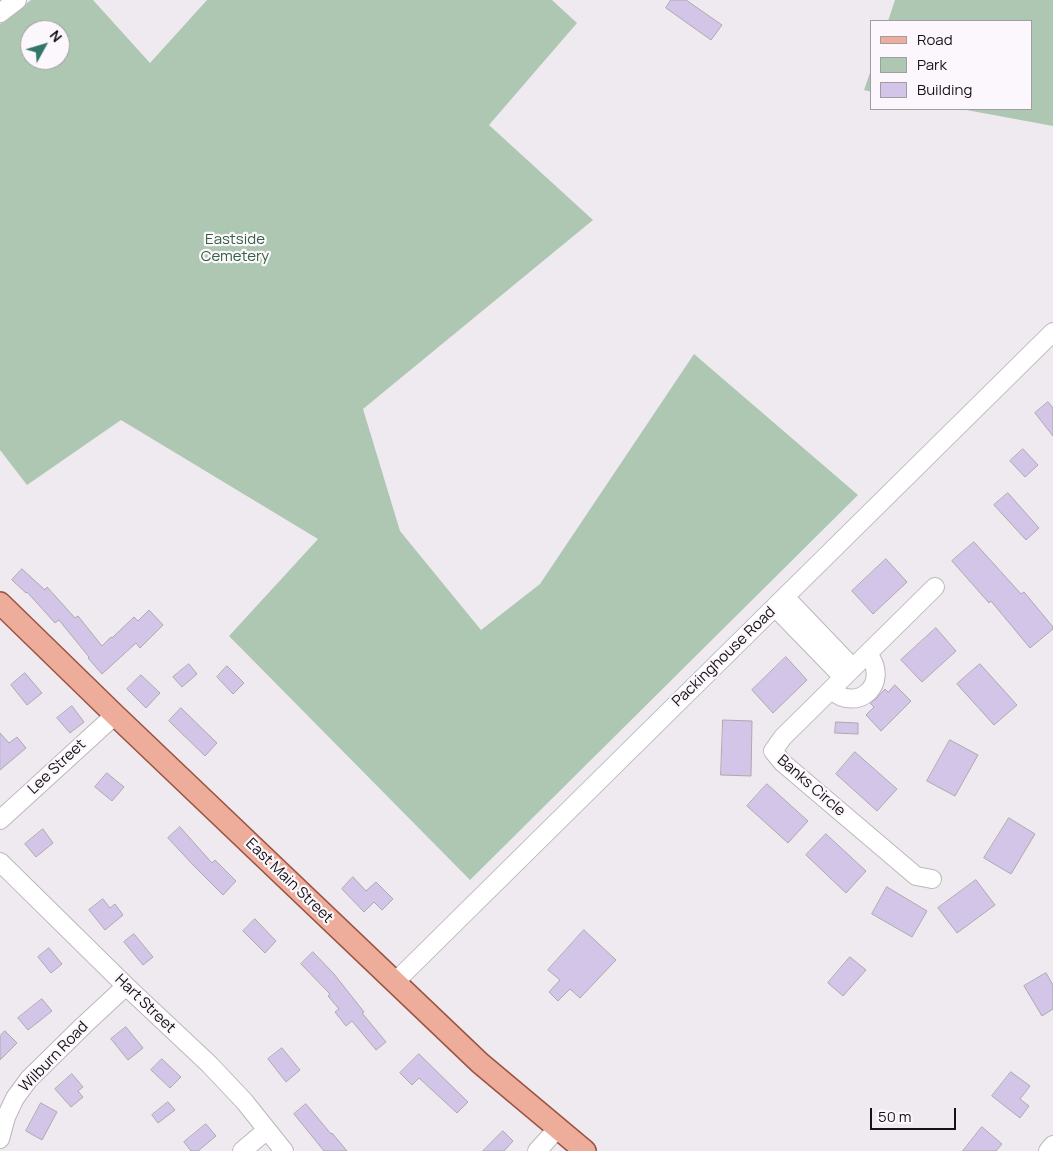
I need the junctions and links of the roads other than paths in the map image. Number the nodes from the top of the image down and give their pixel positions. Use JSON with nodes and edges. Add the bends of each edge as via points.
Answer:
{"nodes":[{"id":1,"x":17,"y":0,"type":"edge"},
{"id":2,"x":0,"y":14,"type":"edge"},
{"id":3,"x":1053,"y":332,"type":"edge"},
{"id":4,"x":935,"y":588,"type":"dead end"},
{"id":5,"x":780,"y":602,"type":"junction"},
{"id":6,"x":0,"y":603,"type":"edge"},
{"id":7,"x":868,"y":654,"type":"junction"},
{"id":8,"x":848,"y":673,"type":"junction"},
{"id":9,"x":831,"y":690,"type":"junction"},
{"id":10,"x":115,"y":714,"type":"junction"},
{"id":11,"x":0,"y":820,"type":"edge"},
{"id":12,"x":0,"y":862,"type":"edge"},
{"id":13,"x":932,"y":879,"type":"dead end"},
{"id":14,"x":395,"y":982,"type":"junction"},
{"id":15,"x":126,"y":986,"type":"junction"},
{"id":16,"x":558,"y":1128,"type":"junction"},
{"id":17,"x":267,"y":1130,"type":"junction"},
{"id":18,"x":0,"y":1139,"type":"edge"},
{"id":19,"x":1053,"y":1145,"type":"edge"},
{"id":20,"x":242,"y":1151,"type":"edge"},
{"id":21,"x":284,"y":1151,"type":"edge"},
{"id":22,"x":537,"y":1151,"type":"edge"},
{"id":23,"x":585,"y":1151,"type":"edge"},
{"id":24,"x":1048,"y":1151,"type":"edge"}],
"edges":[{"from":1,"to":2,"type":"street"},
{"from":3,"to":5,"type":"street","name":"Packinghouse Road"},
{"from":4,"to":7,"type":"street","name":"Banks Circle"},
{"from":5,"to":8,"type":"street"},
{"from":5,"to":14,"type":"street","name":"Packinghouse Road"},
{"from":6,"to":10,"type":"main road","name":"East Main Street"},
{"from":7,"to":8,"type":"street","name":"Banks Circle"},
{"from":7,"to":9,"type":"street","via":[[876,667],[876,674],[875,682],[866,694],[851,699],[836,695]]},
{"from":8,"to":9,"type":"street","name":"Banks Circle"},
{"from":9,"to":13,"type":"street","name":"Banks Circle","via":[[772,751],[916,876]]},
{"from":10,"to":11,"type":"street","name":"Lee Street"},
{"from":10,"to":14,"type":"main road","name":"East Main Street"},
{"from":12,"to":15,"type":"street","name":"Hart Street"},
{"from":14,"to":16,"type":"main road","name":"East Main Street","via":[[480,1063]]},
{"from":15,"to":17,"type":"street","name":"Hart Street","via":[[209,1064]]},
{"from":15,"to":18,"type":"street","name":"Wilburn Road","via":[[29,1079],[15,1098]]},
{"from":16,"to":22,"type":"street"},
{"from":16,"to":23,"type":"main road","name":"East Main Street"},
{"from":17,"to":20,"type":"street"},
{"from":17,"to":21,"type":"street","name":"Hart Street"},
{"from":19,"to":24,"type":"street"}]}
